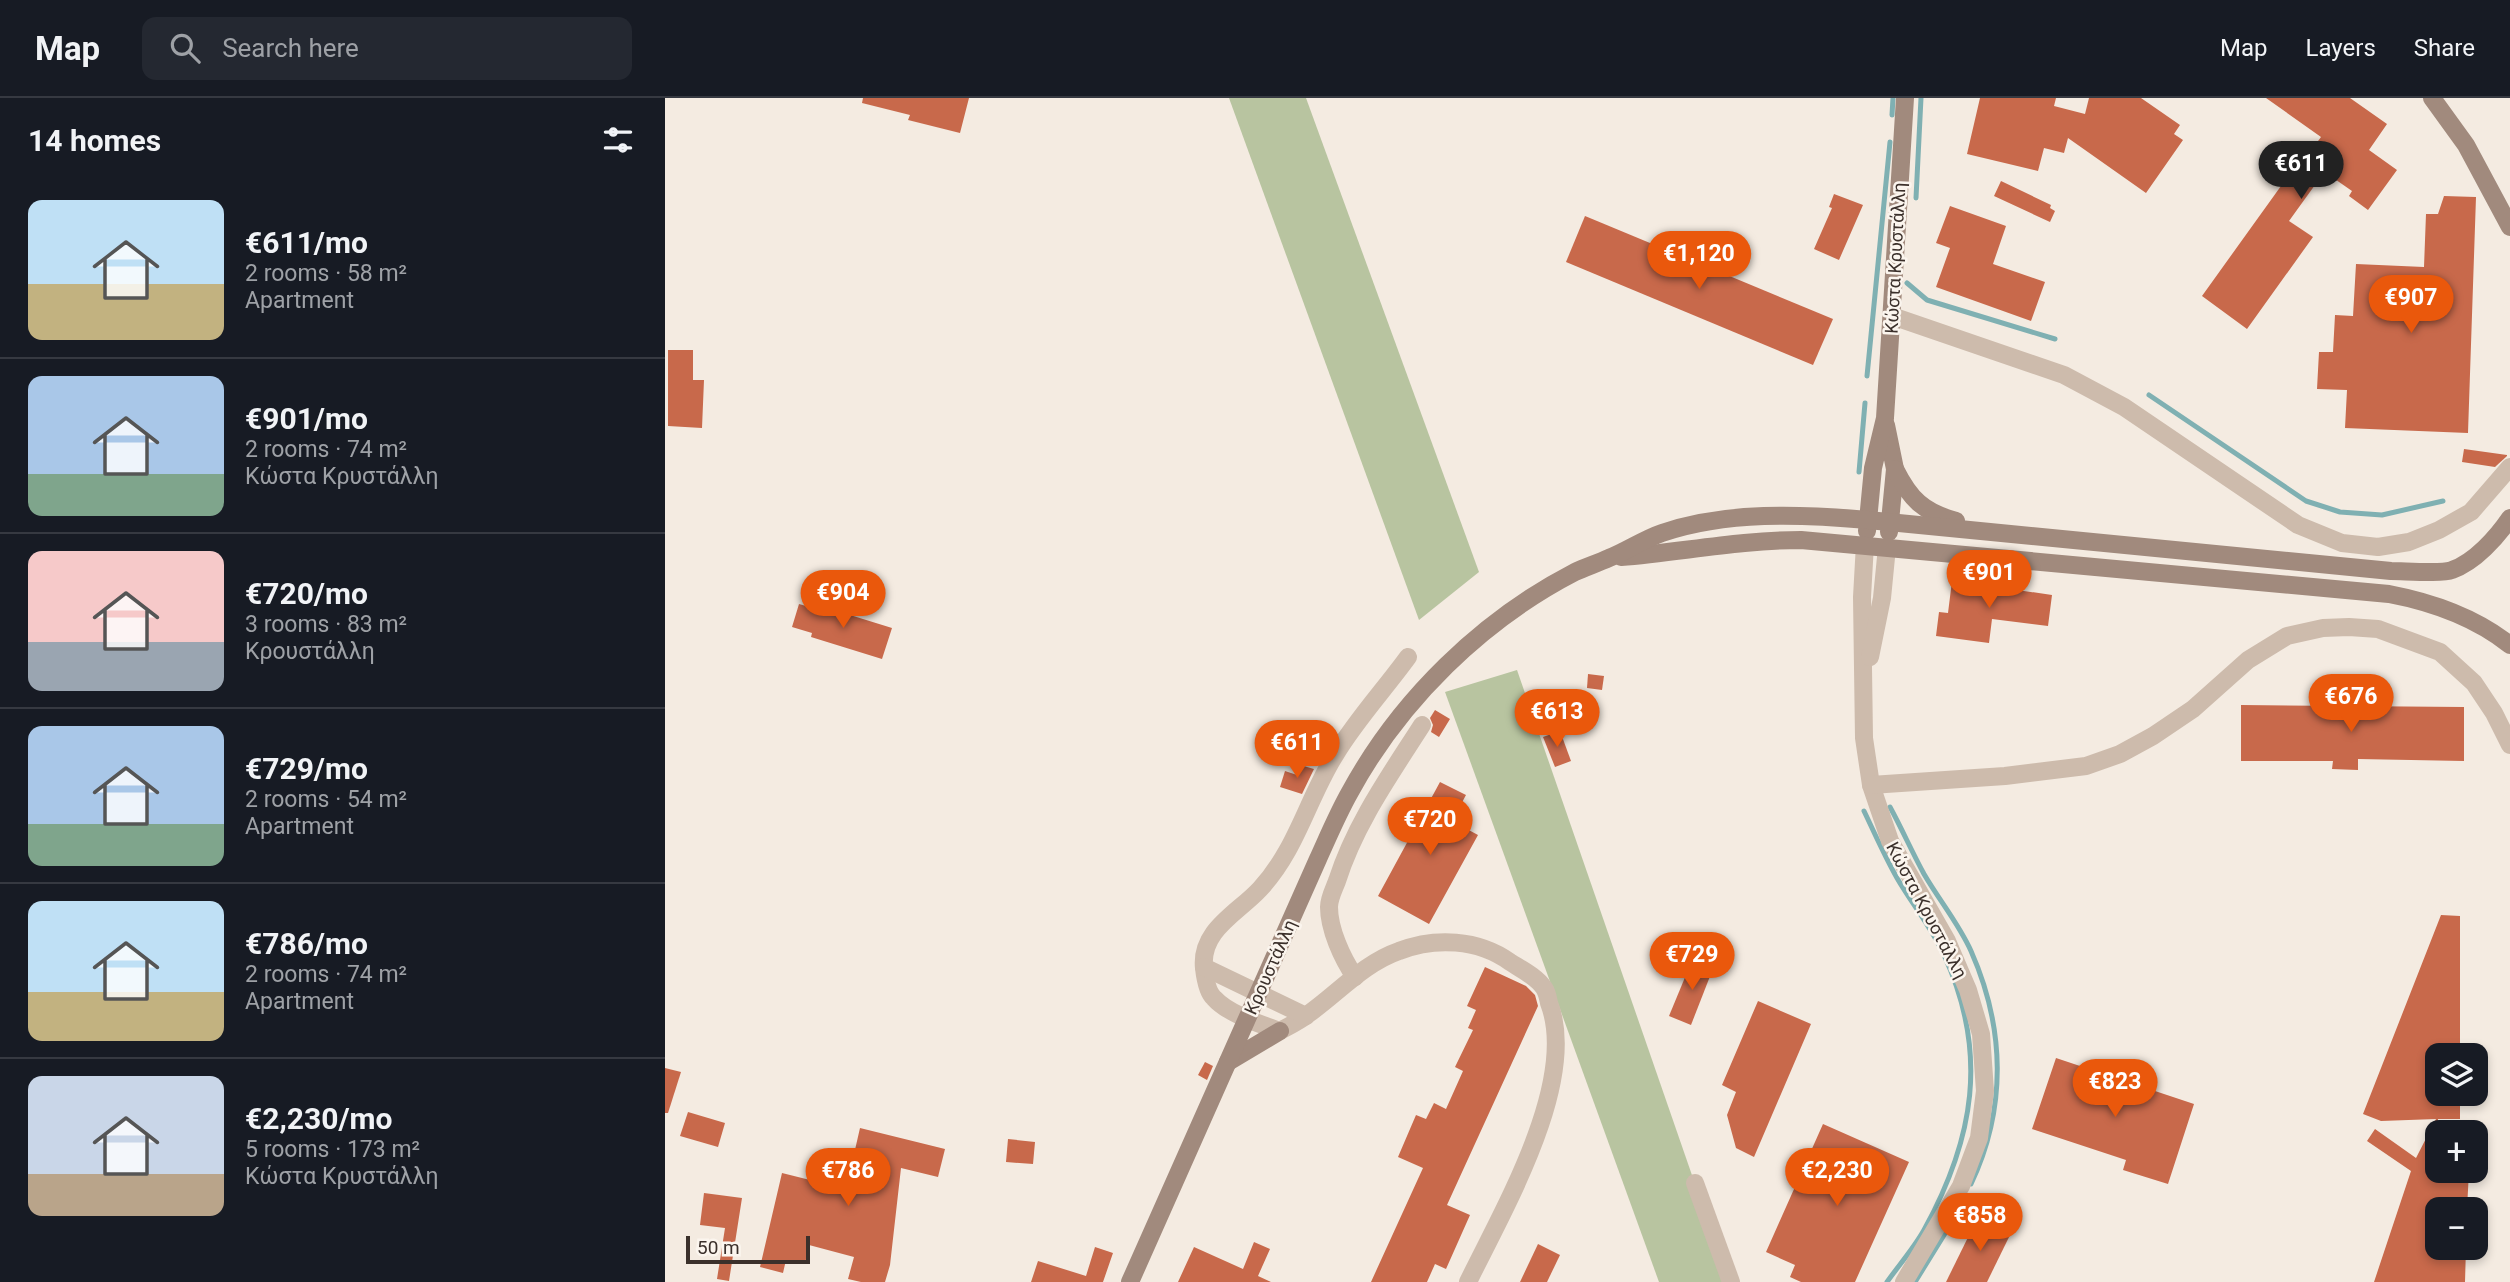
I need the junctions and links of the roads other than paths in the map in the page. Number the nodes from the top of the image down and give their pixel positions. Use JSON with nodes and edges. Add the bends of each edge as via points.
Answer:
{"nodes":[{"id":1,"x":1905,"y":98,"type":"edge"},
{"id":2,"x":2432,"y":98,"type":"edge"},
{"id":3,"x":2510,"y":227,"type":"edge"},
{"id":4,"x":1892,"y":316,"type":"junction"},
{"id":5,"x":1885,"y":418,"type":"junction"},
{"id":6,"x":2510,"y":467,"type":"edge"},
{"id":7,"x":1895,"y":469,"type":"junction"},
{"id":8,"x":2510,"y":518,"type":"edge"},
{"id":9,"x":1868,"y":520,"type":"junction"},
{"id":10,"x":1890,"y":523,"type":"junction"},
{"id":11,"x":2004,"y":534,"type":"junction"},
{"id":12,"x":1865,"y":544,"type":"junction"},
{"id":13,"x":1887,"y":547,"type":"junction"},
{"id":14,"x":1611,"y":558,"type":"junction"},
{"id":15,"x":2510,"y":645,"type":"edge"},
{"id":16,"x":1408,"y":657,"type":"dead end"},
{"id":17,"x":1864,"y":687,"type":"junction"},
{"id":18,"x":1422,"y":725,"type":"dead end"},
{"id":19,"x":2510,"y":745,"type":"edge"},
{"id":20,"x":1871,"y":785,"type":"junction"},
{"id":21,"x":1204,"y":967,"type":"junction"},
{"id":22,"x":1355,"y":977,"type":"junction"},
{"id":23,"x":1258,"y":993,"type":"junction"},
{"id":24,"x":1305,"y":1016,"type":"junction"},
{"id":25,"x":1247,"y":1018,"type":"junction"},
{"id":26,"x":1280,"y":1031,"type":"junction"},
{"id":27,"x":1228,"y":1062,"type":"junction"},
{"id":28,"x":1695,"y":1183,"type":"dead end"},
{"id":29,"x":1130,"y":1282,"type":"edge"},
{"id":30,"x":1468,"y":1282,"type":"edge"},
{"id":31,"x":1731,"y":1282,"type":"edge"},
{"id":32,"x":1904,"y":1282,"type":"edge"}],
"edges":[{"from":1,"to":4,"type":"street","name":"Κώστα Κρυστάλλη"},
{"from":2,"to":3,"type":"street","via":[[2466,145]]},
{"from":4,"to":5,"type":"street","name":"Κώστα Κρυστάλλη"},
{"from":4,"to":6,"type":"street","via":[[2064,375],[2124,407],[2298,525],[2342,543],[2378,547],[2409,542],[2439,530],[2471,512]]},
{"from":5,"to":7,"type":"street","name":"Κώστα Κρυστάλλη"},
{"from":5,"to":9,"type":"street","name":"Κώστα Κρυστάλλη","via":[[1873,468]]},
{"from":7,"to":10,"type":"street","name":"Κώστα Κρυστάλλη"},
{"from":7,"to":11,"type":"street","via":[[1905,489],[1929,512]]},
{"from":8,"to":11,"type":"street","via":[[2499,534],[2451,571],[2391,572]]},
{"from":9,"to":10,"type":"street"},
{"from":9,"to":12,"type":"street","name":"Κώστα Κρυστάλλη"},
{"from":9,"to":14,"type":"street","via":[[1804,516],[1730,520],[1661,533]]},
{"from":10,"to":11,"type":"street"},
{"from":10,"to":13,"type":"street","name":"Κώστα Κρυστάλλη"},
{"from":12,"to":13,"type":"street"},
{"from":12,"to":14,"type":"street","via":[[1767,540]]},
{"from":12,"to":17,"type":"street","name":"Κώστα Κρυστάλλη","via":[[1861,597]]},
{"from":13,"to":15,"type":"street","via":[[2389,594],[2413,598],[2477,623]]},
{"from":13,"to":17,"type":"street","name":"Κώστα Κρυστάλλη"},
{"from":14,"to":23,"type":"street","name":"Κρουστάλλη","via":[[1577,572],[1487,629],[1441,671],[1384,737],[1350,792]]},
{"from":16,"to":21,"type":"street","via":[[1334,756],[1283,863],[1215,930]]},
{"from":17,"to":20,"type":"street","name":"Κώστα Κρυστάλλη","via":[[1864,738]]},
{"from":18,"to":22,"type":"street","via":[[1344,858],[1329,905],[1345,963]]},
{"from":19,"to":20,"type":"street","via":[[2474,683],[2440,652],[2378,629],[2323,628],[2287,636],[2248,660],[2193,709],[2153,736],[2086,766]]},
{"from":20,"to":32,"type":"street","name":"Κώστα Κρυστάλλη","via":[[1890,841],[1947,941],[1968,990],[1981,1034],[1985,1091],[1979,1139],[1961,1186]]},
{"from":21,"to":23,"type":"street"},
{"from":21,"to":25,"type":"street","via":[[1214,999]]},
{"from":22,"to":24,"type":"street"},
{"from":22,"to":30,"type":"street","via":[[1396,951],[1428,942],[1467,943],[1505,958],[1544,987],[1556,1021],[1552,1086],[1537,1132]]},
{"from":23,"to":24,"type":"street"},
{"from":23,"to":25,"type":"street","name":"Κρουστάλλη"},
{"from":24,"to":26,"type":"street"},
{"from":25,"to":26,"type":"street"},
{"from":25,"to":27,"type":"street","name":"Κρουστάλλη"},
{"from":26,"to":27,"type":"street"},
{"from":27,"to":29,"type":"street","name":"Κρουστάλλη"},
{"from":28,"to":31,"type":"street"}]}
